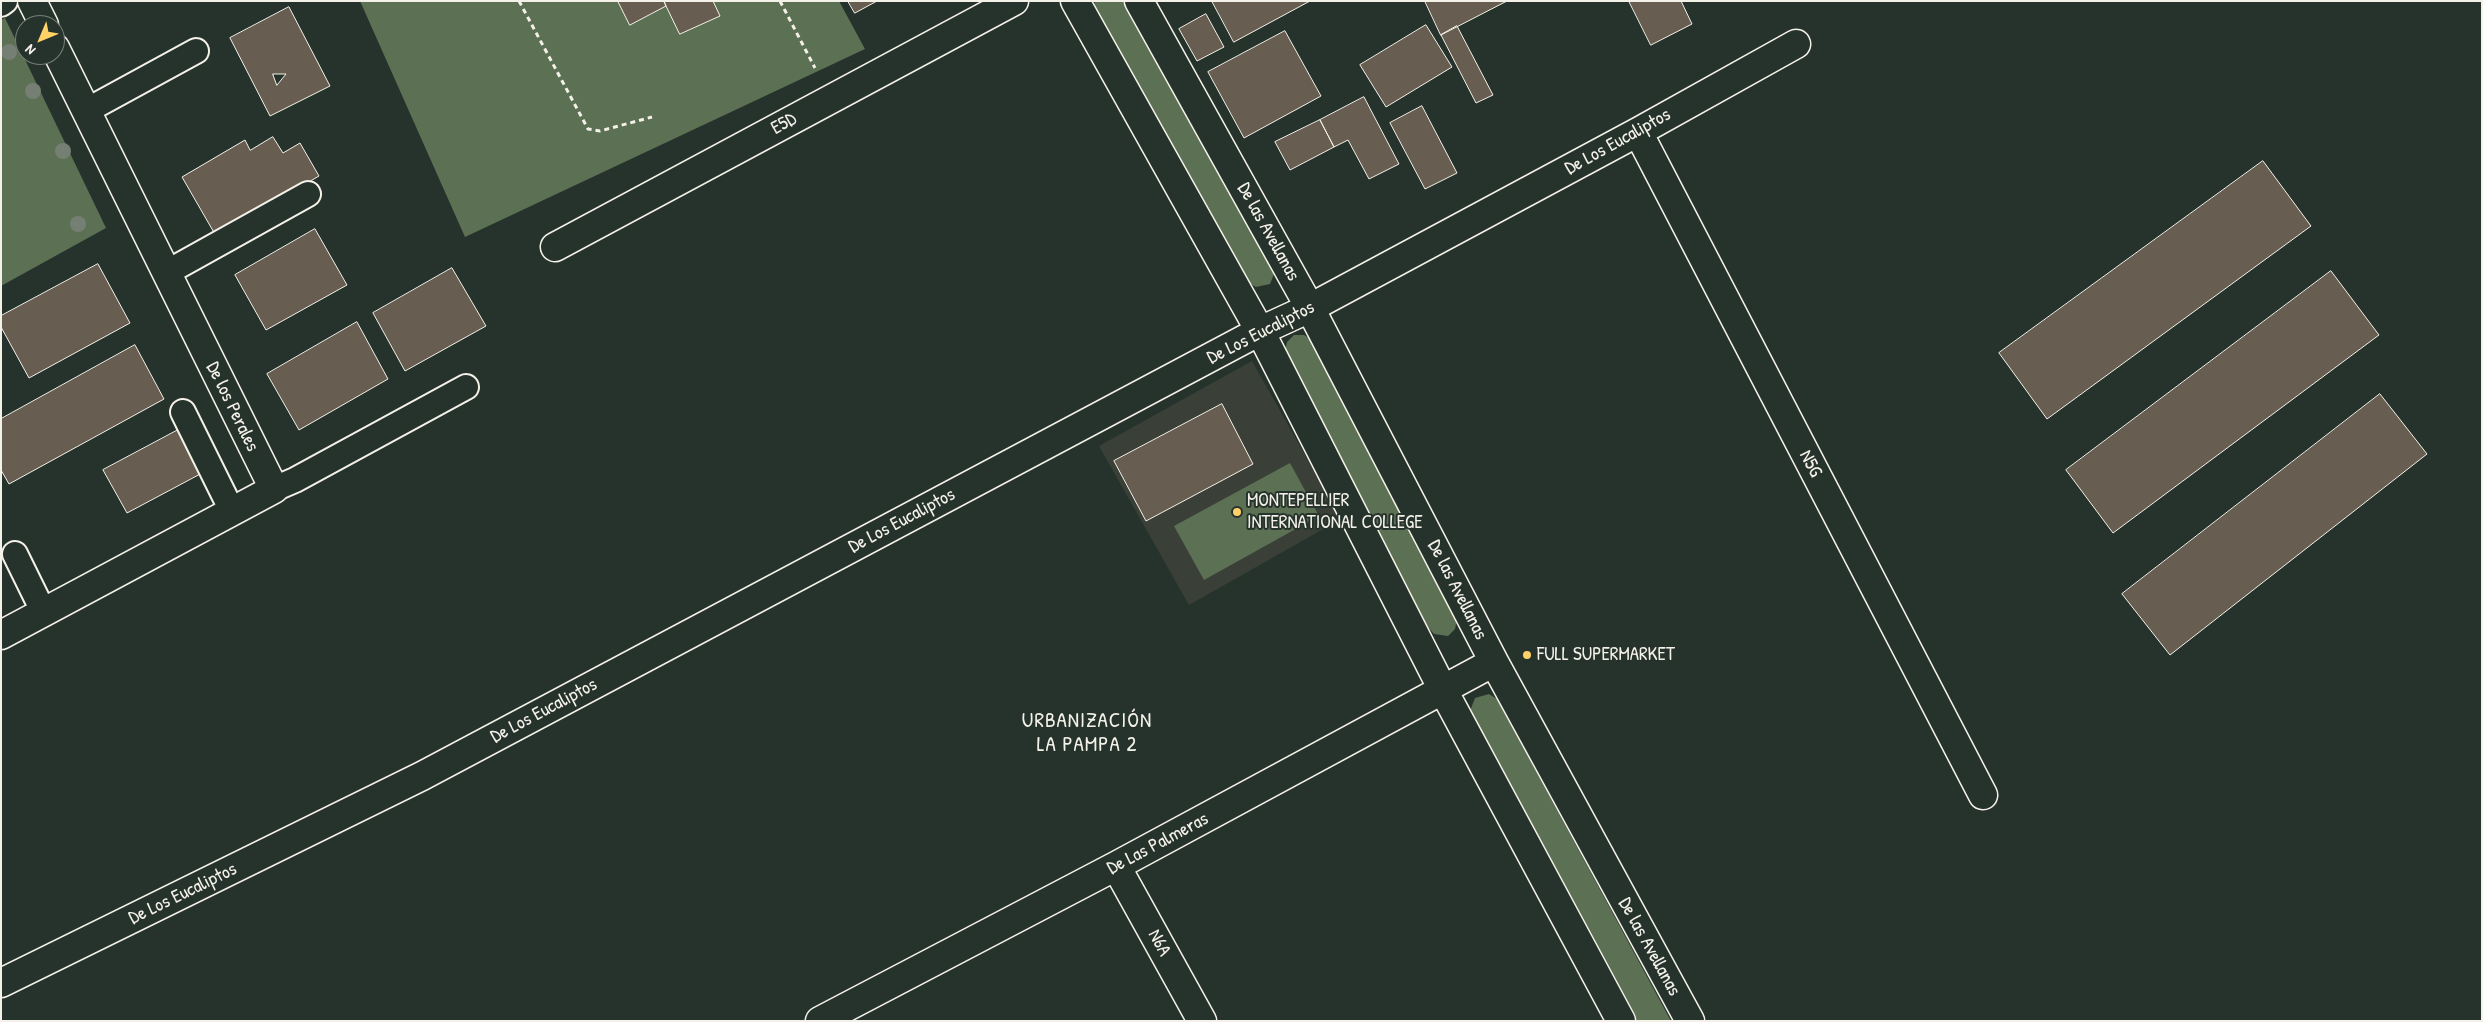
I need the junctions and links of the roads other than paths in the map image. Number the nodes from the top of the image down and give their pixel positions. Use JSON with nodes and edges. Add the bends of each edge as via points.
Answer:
{"nodes":[{"id":1,"x":5,"y":1,"type":"edge"},
{"id":2,"x":32,"y":1,"type":"edge"},
{"id":3,"x":1014,"y":1,"type":"edge"},
{"id":4,"x":1075,"y":1,"type":"edge"},
{"id":5,"x":1139,"y":1,"type":"edge"},
{"id":6,"x":1,"y":4,"type":"edge"},
{"id":7,"x":39,"y":15,"type":"edge"},
{"id":8,"x":1796,"y":44,"type":"dead end"},
{"id":9,"x":196,"y":50,"type":"dead end"},
{"id":10,"x":63,"y":65,"type":"edge"},
{"id":11,"x":86,"y":111,"type":"junction"},
{"id":12,"x":1638,"y":132,"type":"junction"},
{"id":13,"x":308,"y":194,"type":"dead end"},
{"id":14,"x":555,"y":247,"type":"dead end"},
{"id":15,"x":166,"y":274,"type":"junction"},
{"id":16,"x":1310,"y":308,"type":"junction"},
{"id":17,"x":1260,"y":331,"type":"junction"},
{"id":18,"x":466,"y":387,"type":"dead end"},
{"id":19,"x":183,"y":412,"type":"dead end"},
{"id":20,"x":274,"y":488,"type":"junction"},
{"id":21,"x":232,"y":511,"type":"junction"},
{"id":22,"x":15,"y":554,"type":"dead end"},
{"id":23,"x":44,"y":612,"type":"junction"},
{"id":24,"x":1,"y":635,"type":"edge"},
{"id":25,"x":1494,"y":662,"type":"junction"},
{"id":26,"x":1442,"y":690,"type":"junction"},
{"id":27,"x":1983,"y":795,"type":"dead end"},
{"id":28,"x":1116,"y":866,"type":"junction"},
{"id":29,"x":1,"y":984,"type":"edge"},
{"id":30,"x":820,"y":1021,"type":"edge"},
{"id":31,"x":1202,"y":1021,"type":"edge"},
{"id":32,"x":1621,"y":1021,"type":"edge"},
{"id":33,"x":1690,"y":1021,"type":"edge"}],
"edges":[{"from":1,"to":6,"type":"lane"},
{"from":2,"to":7,"type":"street"},
{"from":3,"to":14,"type":"street","name":"E5D"},
{"from":4,"to":17,"type":"street"},
{"from":5,"to":16,"type":"street","name":"De las Avellanas"},
{"from":8,"to":12,"type":"street","name":"De Los Eucaliptos"},
{"from":9,"to":11,"type":"lane"},
{"from":10,"to":11,"type":"street","name":"De los Perales"},
{"from":11,"to":15,"type":"street","name":"De los Perales"},
{"from":12,"to":16,"type":"street","name":"De Los Eucaliptos"},
{"from":12,"to":27,"type":"street","name":"N5G"},
{"from":13,"to":15,"type":"lane"},
{"from":15,"to":20,"type":"street","name":"De los Perales"},
{"from":16,"to":17,"type":"street","name":"De Los Eucaliptos"},
{"from":16,"to":25,"type":"street","name":"De las Avellanas"},
{"from":17,"to":26,"type":"street"},
{"from":17,"to":29,"type":"street","name":"De Los Eucaliptos","via":[[422,776]]},
{"from":18,"to":20,"type":"lane","via":[[296,480]]},
{"from":19,"to":21,"type":"lane"},
{"from":20,"to":21,"type":"street"},
{"from":21,"to":23,"type":"street"},
{"from":22,"to":23,"type":"lane"},
{"from":23,"to":24,"type":"street"},
{"from":25,"to":26,"type":"street","name":"De Las Palmeras"},
{"from":25,"to":33,"type":"street","name":"De las Avellanas"},
{"from":26,"to":28,"type":"street","name":"De Las Palmeras"},
{"from":26,"to":32,"type":"street"},
{"from":28,"to":30,"type":"street","name":"De Las Palmeras"},
{"from":28,"to":31,"type":"street","name":"N6A"}]}
